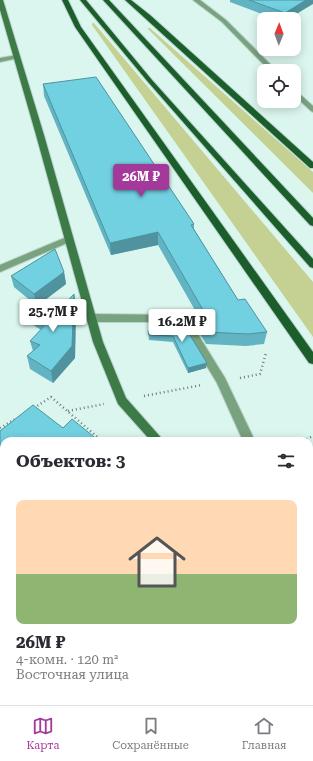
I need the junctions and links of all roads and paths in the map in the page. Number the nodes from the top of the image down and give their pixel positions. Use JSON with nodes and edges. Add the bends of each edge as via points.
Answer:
{"nodes":[{"id":1,"x":0,"y":0,"type":"edge"},
{"id":2,"x":65,"y":0,"type":"edge"},
{"id":3,"x":83,"y":0,"type":"edge"},
{"id":4,"x":106,"y":0,"type":"edge"},
{"id":5,"x":128,"y":0,"type":"edge"},
{"id":6,"x":196,"y":0,"type":"edge"},
{"id":7,"x":17,"y":57,"type":"junction"},
{"id":8,"x":0,"y":60,"type":"edge"},
{"id":9,"x":267,"y":64,"type":"edge"},
{"id":10,"x":301,"y":98,"type":"edge"},
{"id":11,"x":313,"y":110,"type":"edge"},
{"id":12,"x":313,"y":166,"type":"edge"},
{"id":13,"x":313,"y":223,"type":"edge"},
{"id":14,"x":69,"y":239,"type":"junction"},
{"id":15,"x":313,"y":265,"type":"edge"},
{"id":16,"x":0,"y":269,"type":"edge"},
{"id":17,"x":91,"y":318,"type":"junction"},
{"id":18,"x":266,"y":353,"type":"dead end"},
{"id":19,"x":313,"y":360,"type":"edge"},
{"id":20,"x":221,"y":381,"type":"junction"},
{"id":21,"x":122,"y":401,"type":"junction"},
{"id":22,"x":32,"y":409,"type":"edge"},
{"id":23,"x":68,"y":411,"type":"junction"},
{"id":24,"x":19,"y":417,"type":"edge"},
{"id":25,"x":0,"y":428,"type":"edge"},
{"id":26,"x":97,"y":437,"type":"edge"},
{"id":27,"x":154,"y":437,"type":"edge"},
{"id":28,"x":247,"y":437,"type":"edge"}],
"edges":[{"from":1,"to":7,"type":"street"},
{"from":2,"to":19,"type":"main road","via":[[78,27]]},
{"from":3,"to":15,"type":"main road","via":[[150,81]]},
{"from":4,"to":13,"type":"main road"},
{"from":5,"to":12,"type":"main road"},
{"from":6,"to":9,"type":"street","via":[[224,21]]},
{"from":7,"to":8,"type":"street"},
{"from":7,"to":14,"type":"street"},
{"from":10,"to":11,"type":"street"},
{"from":14,"to":16,"type":"street"},
{"from":14,"to":17,"type":"street"},
{"from":17,"to":20,"type":"street","via":[[183,318]]},
{"from":17,"to":21,"type":"street"},
{"from":18,"to":20,"type":"path","via":[[260,374]]},
{"from":20,"to":21,"type":"path"},
{"from":20,"to":28,"type":"street"},
{"from":21,"to":23,"type":"path"},
{"from":21,"to":27,"type":"street"},
{"from":22,"to":23,"type":"path","via":[[51,397]]},
{"from":23,"to":26,"type":"path"},
{"from":24,"to":25,"type":"path"}]}
